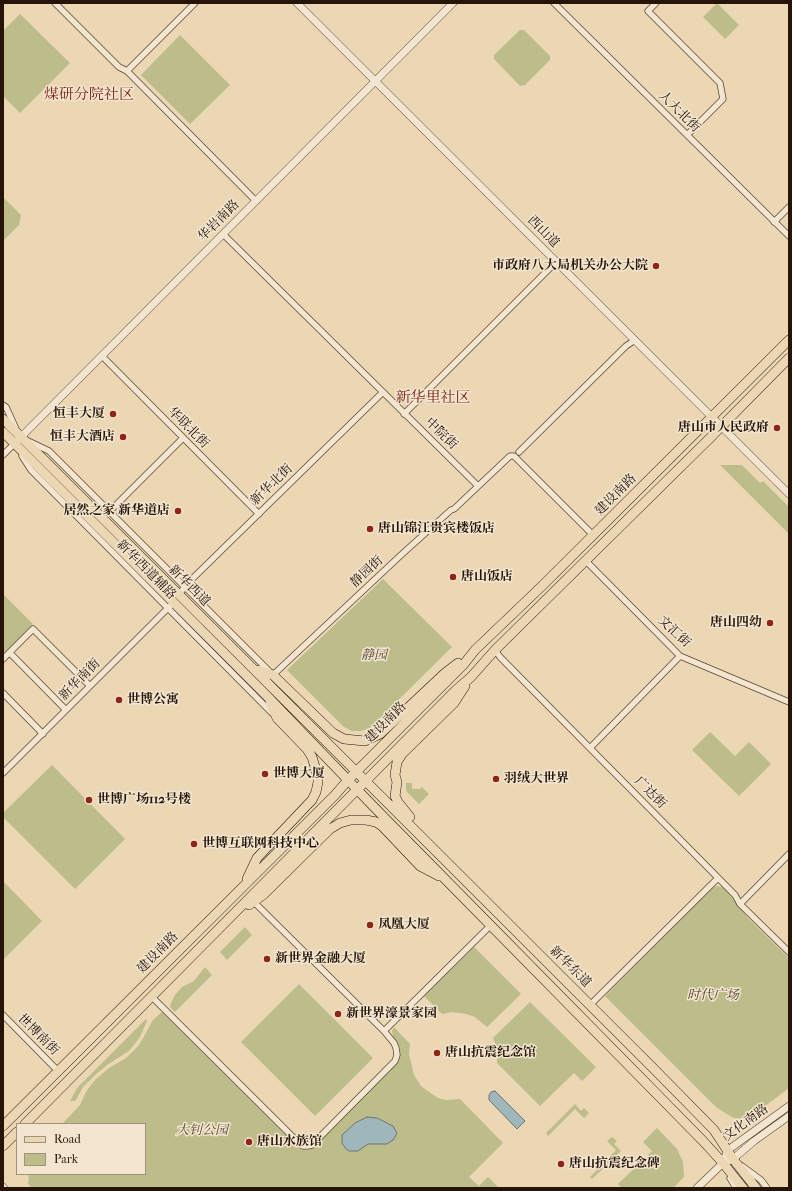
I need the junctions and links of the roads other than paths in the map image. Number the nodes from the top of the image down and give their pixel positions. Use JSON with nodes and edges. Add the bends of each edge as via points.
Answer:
{"nodes":[{"id":1,"x":55,"y":3,"type":"edge"},
{"id":2,"x":195,"y":3,"type":"edge"},
{"id":3,"x":297,"y":3,"type":"edge"},
{"id":4,"x":453,"y":3,"type":"edge"},
{"id":5,"x":554,"y":3,"type":"edge"},
{"id":6,"x":656,"y":3,"type":"edge"},
{"id":7,"x":127,"y":71,"type":"junction"},
{"id":8,"x":375,"y":81,"type":"junction"},
{"id":9,"x":687,"y":135,"type":"junction"},
{"id":10,"x":256,"y":201,"type":"junction"},
{"id":11,"x":789,"y":207,"type":"edge"},
{"id":12,"x":774,"y":222,"type":"junction"},
{"id":13,"x":223,"y":234,"type":"junction"},
{"id":14,"x":789,"y":236,"type":"edge"},
{"id":15,"x":556,"y":262,"type":"junction"},
{"id":16,"x":635,"y":340,"type":"junction"},
{"id":17,"x":789,"y":340,"type":"edge"},
{"id":18,"x":102,"y":356,"type":"junction"},
{"id":19,"x":789,"y":358,"type":"edge"},
{"id":20,"x":382,"y":393,"type":"junction"},
{"id":21,"x":3,"y":405,"type":"edge"},
{"id":22,"x":404,"y":414,"type":"junction"},
{"id":23,"x":712,"y":418,"type":"junction"},
{"id":24,"x":3,"y":419,"type":"edge"},
{"id":25,"x":721,"y":427,"type":"junction"},
{"id":26,"x":3,"y":432,"type":"edge"},
{"id":27,"x":3,"y":436,"type":"edge"},
{"id":28,"x":183,"y":438,"type":"junction"},
{"id":29,"x":18,"y":440,"type":"junction"},
{"id":30,"x":519,"y":452,"type":"dead end"},
{"id":31,"x":3,"y":455,"type":"edge"},
{"id":32,"x":478,"y":486,"type":"junction"},
{"id":33,"x":789,"y":494,"type":"edge"},
{"id":34,"x":108,"y":512,"type":"junction"},
{"id":35,"x":259,"y":514,"type":"junction"},
{"id":36,"x":593,"y":535,"type":"junction"},
{"id":37,"x":585,"y":560,"type":"junction"},
{"id":38,"x":182,"y":590,"type":"junction"},
{"id":39,"x":171,"y":605,"type":"junction"},
{"id":40,"x":475,"y":650,"type":"junction"},
{"id":41,"x":495,"y":650,"type":"junction"},
{"id":42,"x":10,"y":652,"type":"junction"},
{"id":43,"x":680,"y":656,"type":"junction"},
{"id":44,"x":3,"y":659,"type":"edge"},
{"id":45,"x":255,"y":670,"type":"junction"},
{"id":46,"x":273,"y":675,"type":"junction"},
{"id":47,"x":471,"y":677,"type":"junction"},
{"id":48,"x":90,"y":686,"type":"junction"},
{"id":49,"x":3,"y":693,"type":"edge"},
{"id":50,"x":266,"y":695,"type":"junction"},
{"id":51,"x":789,"y":702,"type":"edge"},
{"id":52,"x":66,"y":710,"type":"junction"},
{"id":53,"x":277,"y":718,"type":"junction"},
{"id":54,"x":43,"y":734,"type":"junction"},
{"id":55,"x":590,"y":748,"type":"junction"},
{"id":56,"x":356,"y":771,"type":"junction"},
{"id":57,"x":3,"y":774,"type":"edge"},
{"id":58,"x":348,"y":780,"type":"junction"},
{"id":59,"x":366,"y":781,"type":"junction"},
{"id":60,"x":357,"y":790,"type":"junction"},
{"id":61,"x":789,"y":854,"type":"edge"},
{"id":62,"x":442,"y":857,"type":"junction"},
{"id":63,"x":718,"y":878,"type":"junction"},
{"id":64,"x":447,"y":881,"type":"junction"},
{"id":65,"x":242,"y":887,"type":"junction"},
{"id":66,"x":254,"y":902,"type":"junction"},
{"id":67,"x":740,"y":904,"type":"junction"},
{"id":68,"x":237,"y":911,"type":"junction"},
{"id":69,"x":491,"y":925,"type":"junction"},
{"id":70,"x":789,"y":952,"type":"edge"},
{"id":71,"x":151,"y":996,"type":"junction"},
{"id":72,"x":590,"y":1005,"type":"junction"},
{"id":73,"x":3,"y":1015,"type":"edge"},
{"id":74,"x":384,"y":1031,"type":"junction"},
{"id":75,"x":58,"y":1071,"type":"junction"},
{"id":76,"x":789,"y":1106,"type":"edge"},
{"id":77,"x":789,"y":1116,"type":"edge"},
{"id":78,"x":26,"y":1123,"type":"edge"},
{"id":79,"x":3,"y":1126,"type":"edge"},
{"id":80,"x":16,"y":1133,"type":"edge"},
{"id":81,"x":3,"y":1146,"type":"edge"},
{"id":82,"x":728,"y":1150,"type":"junction"},
{"id":83,"x":733,"y":1159,"type":"junction"},
{"id":84,"x":723,"y":1163,"type":"junction"},
{"id":85,"x":697,"y":1188,"type":"edge"},
{"id":86,"x":736,"y":1188,"type":"edge"},
{"id":87,"x":743,"y":1188,"type":"edge"},
{"id":88,"x":756,"y":1188,"type":"edge"},
{"id":89,"x":767,"y":1188,"type":"edge"}],
"edges":[{"from":1,"to":7,"type":"street","via":[[119,67]]},
{"from":2,"to":7,"type":"street"},
{"from":3,"to":8,"type":"street","name":"西山道"},
{"from":4,"to":8,"type":"street","name":"华岩南路"},
{"from":5,"to":9,"type":"street","name":"人大北街"},
{"from":6,"to":9,"type":"street","via":[[648,11],[720,83],[723,99]]},
{"from":7,"to":10,"type":"street"},
{"from":8,"to":10,"type":"street","name":"华岩南路"},
{"from":8,"to":15,"type":"street","name":"西山道"},
{"from":9,"to":12,"type":"street","name":"人大北街"},
{"from":10,"to":13,"type":"street","name":"华岩南路"},
{"from":11,"to":12,"type":"street"},
{"from":12,"to":14,"type":"street","name":"人大北街"},
{"from":13,"to":18,"type":"street","name":"华岩南路"},
{"from":13,"to":20,"type":"street","name":"中院街"},
{"from":15,"to":16,"type":"street","name":"西山道"},
{"from":15,"to":22,"type":"street"},
{"from":16,"to":23,"type":"street","name":"西山道"},
{"from":16,"to":30,"type":"street"},
{"from":17,"to":23,"type":"main road","name":"建设南路"},
{"from":18,"to":28,"type":"street","name":"华联北街"},
{"from":18,"to":29,"type":"street","name":"华岩南路"},
{"from":19,"to":25,"type":"main road","name":"建设南路"},
{"from":20,"to":22,"type":"street","name":"中院街"},
{"from":20,"to":35,"type":"street","name":"新华北街"},
{"from":21,"to":29,"type":"street"},
{"from":22,"to":32,"type":"street","name":"中院街"},
{"from":23,"to":25,"type":"street","name":"西山道"},
{"from":23,"to":36,"type":"main road","name":"建设南路"},
{"from":24,"to":29,"type":"main road","name":"新华西道"},
{"from":25,"to":33,"type":"street","name":"西山道"},
{"from":25,"to":37,"type":"main road","name":"建设南路"},
{"from":26,"to":29,"type":"main road","name":"新华西道"},
{"from":27,"to":29,"type":"street","name":"新华西道辅路"},
{"from":28,"to":34,"type":"street"},
{"from":28,"to":35,"type":"street","name":"华联北街"},
{"from":29,"to":31,"type":"street","name":"华岩南路"},
{"from":29,"to":34,"type":"street","name":"新华西道辅路","via":[[49,451]]},
{"from":29,"to":38,"type":"main road","name":"新华西道"},
{"from":29,"to":39,"type":"main road","name":"新华西道"},
{"from":32,"to":36,"type":"street","via":[[510,456],[514,456]]},
{"from":32,"to":46,"type":"street","name":"静园街"},
{"from":34,"to":38,"type":"street","name":"新华西道辅路"},
{"from":35,"to":38,"type":"street","name":"新华北街"},
{"from":36,"to":40,"type":"main road","name":"建设南路"},
{"from":37,"to":41,"type":"main road","name":"建设南路"},
{"from":37,"to":43,"type":"street","name":"文汇街"},
{"from":38,"to":45,"type":"main road","name":"新华西道"},
{"from":38,"to":46,"type":"street","name":"新华西道辅路"},
{"from":39,"to":48,"type":"street","name":"新华南街"},
{"from":39,"to":50,"type":"main road","name":"新华西道"},
{"from":39,"to":53,"type":"street","name":"新华西道辅路"},
{"from":40,"to":46,"type":"main road","via":[[445,672],[380,734],[366,741],[344,739],[333,733]]},
{"from":40,"to":56,"type":"main road","name":"建设南路"},
{"from":41,"to":47,"type":"main road","name":"建设南路"},
{"from":41,"to":55,"type":"street","name":"广达街"},
{"from":42,"to":44,"type":"street"},
{"from":42,"to":48,"type":"street","via":[[33,629]]},
{"from":42,"to":52,"type":"street"},
{"from":43,"to":51,"type":"street","name":"文汇街"},
{"from":43,"to":55,"type":"street"},
{"from":45,"to":46,"type":"main road"},
{"from":45,"to":56,"type":"main road","name":"新华西道"},
{"from":47,"to":59,"type":"main road","name":"建设南路"},
{"from":47,"to":62,"type":"main road","via":[[454,703],[402,754],[395,770],[395,796],[398,802],[432,840]]},
{"from":48,"to":52,"type":"street","name":"新华南街"},
{"from":49,"to":54,"type":"street"},
{"from":50,"to":53,"type":"main road"},
{"from":50,"to":58,"type":"main road","name":"新华西道"},
{"from":52,"to":54,"type":"street","name":"新华南街"},
{"from":53,"to":65,"type":"main road","via":[[312,757],[318,777],[316,792],[312,800],[257,858]]},
{"from":54,"to":57,"type":"street","name":"新华南街"},
{"from":55,"to":63,"type":"street","name":"广达街"},
{"from":56,"to":58,"type":"main road","name":"建设南路"},
{"from":56,"to":59,"type":"main road","name":"新华东道"},
{"from":58,"to":60,"type":"main road","name":"新华东道"},
{"from":58,"to":65,"type":"main road","name":"建设南路"},
{"from":59,"to":60,"type":"main road","name":"建设南路"},
{"from":59,"to":62,"type":"main road","name":"新华东道"},
{"from":60,"to":64,"type":"main road","name":"新华东道"},
{"from":60,"to":68,"type":"main road","name":"建设南路"},
{"from":61,"to":67,"type":"street"},
{"from":62,"to":72,"type":"main road","name":"新华东道"},
{"from":63,"to":67,"type":"street","name":"广达街"},
{"from":63,"to":72,"type":"street"},
{"from":64,"to":66,"type":"main road","via":[[420,866],[376,822],[351,820],[340,823],[330,830]]},
{"from":64,"to":69,"type":"main road","name":"新华东道"},
{"from":65,"to":75,"type":"main road","name":"建设南路"},
{"from":66,"to":68,"type":"main road"},
{"from":66,"to":74,"type":"street"},
{"from":67,"to":70,"type":"street","name":"广达街"},
{"from":68,"to":71,"type":"main road","name":"建设南路"},
{"from":69,"to":74,"type":"street"},
{"from":69,"to":84,"type":"main road","name":"新华东道"},
{"from":71,"to":74,"type":"street","via":[[303,1146],[312,1145],[395,1060],[396,1048]]},
{"from":71,"to":78,"type":"main road","name":"建设南路"},
{"from":72,"to":82,"type":"main road","name":"新华东道","via":[[714,1130]]},
{"from":73,"to":75,"type":"street","name":"世博南街"},
{"from":75,"to":79,"type":"main road","name":"建设南路"},
{"from":76,"to":82,"type":"street","name":"文化南路"},
{"from":77,"to":83,"type":"street","name":"文化南路"},
{"from":80,"to":81,"type":"main road"},
{"from":82,"to":83,"type":"main road","name":"新华东道"},
{"from":82,"to":84,"type":"street","name":"文化南路"},
{"from":83,"to":84,"type":"street","name":"文化南路"},
{"from":83,"to":88,"type":"main road","name":"新华东道"},
{"from":83,"to":89,"type":"street","via":[[761,1180]]},
{"from":84,"to":85,"type":"street","name":"文化南路"},
{"from":84,"to":86,"type":"street"},
{"from":84,"to":87,"type":"main road","name":"新华东道"}]}
